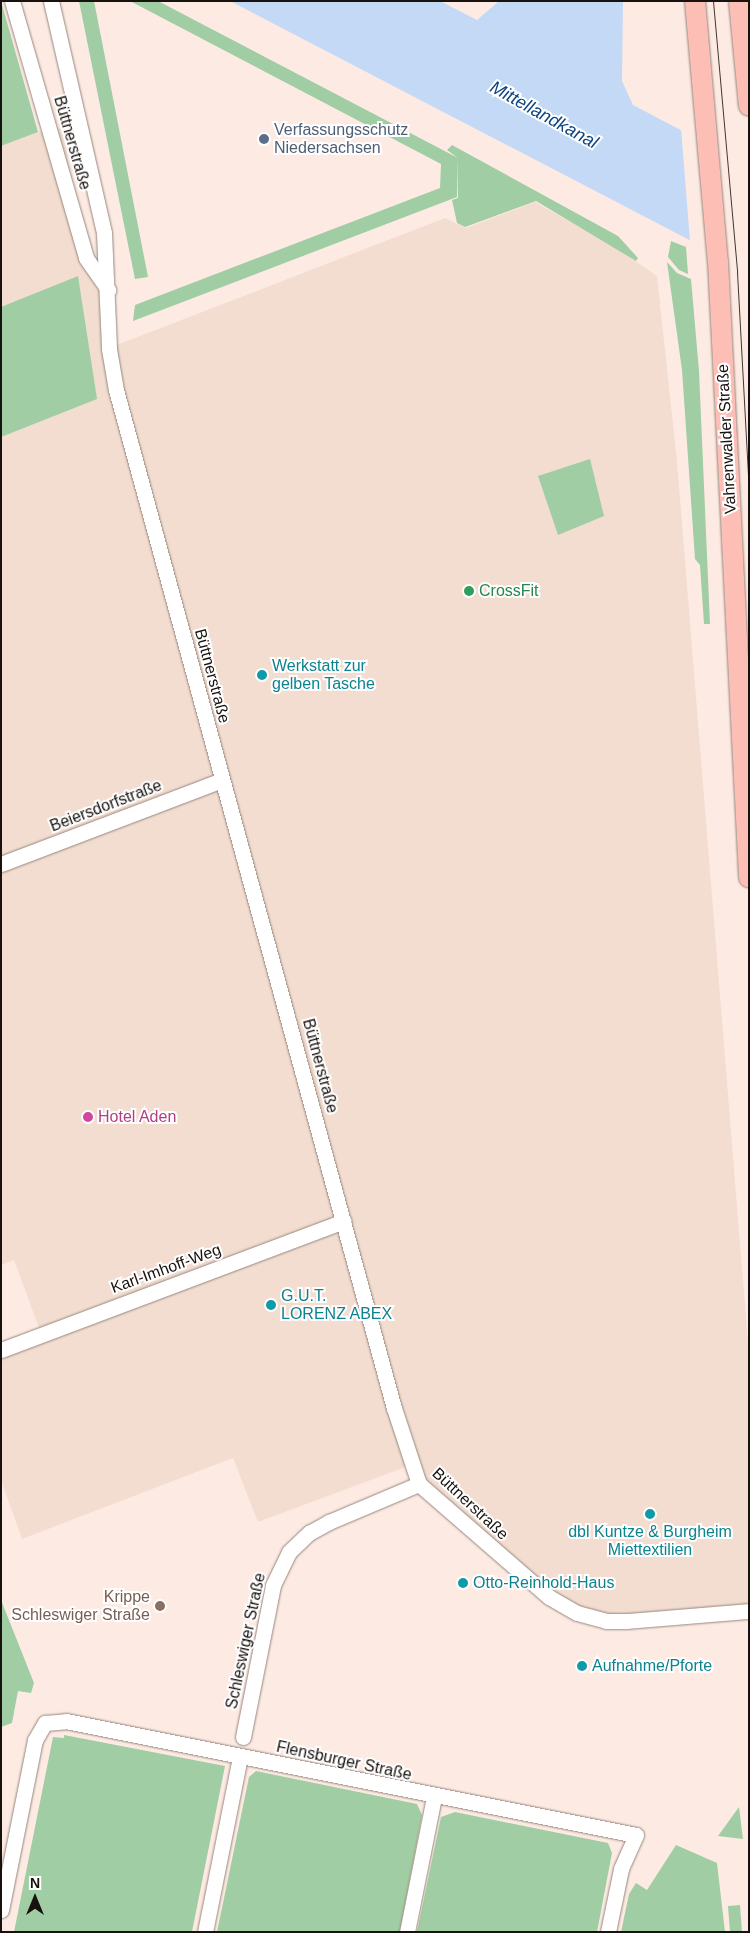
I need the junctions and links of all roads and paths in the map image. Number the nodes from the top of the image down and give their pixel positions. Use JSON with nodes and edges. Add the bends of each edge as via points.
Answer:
{"nodes":[{"id":1,"x":12,"y":1,"type":"edge"},
{"id":2,"x":51,"y":1,"type":"edge"},
{"id":3,"x":695,"y":1,"type":"edge"},
{"id":4,"x":739,"y":1,"type":"edge"},
{"id":5,"x":749,"y":106,"type":"edge"},
{"id":6,"x":108,"y":290,"type":"junction"},
{"id":7,"x":222,"y":780,"type":"junction"},
{"id":8,"x":1,"y":864,"type":"edge"},
{"id":9,"x":749,"y":877,"type":"edge"},
{"id":10,"x":344,"y":1221,"type":"junction"},
{"id":11,"x":1,"y":1350,"type":"edge"},
{"id":12,"x":419,"y":1484,"type":"junction"},
{"id":13,"x":749,"y":1611,"type":"edge"},
{"id":14,"x":243,"y":1737,"type":"dead end"},
{"id":15,"x":240,"y":1757,"type":"junction"},
{"id":16,"x":434,"y":1797,"type":"junction"},
{"id":17,"x":2,"y":1900,"type":"edge"},
{"id":18,"x":205,"y":1932,"type":"edge"},
{"id":19,"x":406,"y":1932,"type":"edge"},
{"id":20,"x":608,"y":1932,"type":"edge"}],
"edges":[{"from":1,"to":6,"type":"street","name":"Büttnerstraße","via":[[86,258]]},
{"from":2,"to":6,"type":"street","name":"Büttnerstraße","via":[[104,233]]},
{"from":3,"to":9,"type":"main road","name":"Vahrenwalder Straße","via":[[718,262]]},
{"from":4,"to":5,"type":"main road"},
{"from":6,"to":7,"type":"street","name":"Büttnerstraße","via":[[109,348],[116,390]]},
{"from":7,"to":8,"type":"street","name":"Beiersdorfstraße"},
{"from":7,"to":10,"type":"street","name":"Büttnerstraße"},
{"from":10,"to":11,"type":"street","name":"Karl-Imhoff-Weg"},
{"from":10,"to":12,"type":"street","name":"Büttnerstraße","via":[[394,1408]]},
{"from":12,"to":13,"type":"street","name":"Büttnerstraße","via":[[549,1597],[577,1613],[606,1621],[628,1621]]},
{"from":12,"to":14,"type":"street","name":"Schleswiger Straße","via":[[329,1522],[309,1533],[289,1552],[273,1585]]},
{"from":15,"to":16,"type":"street","name":"Flensburger Straße"},
{"from":15,"to":17,"type":"street","name":"Flensburger Straße","via":[[66,1721],[45,1722],[35,1740]]},
{"from":15,"to":18,"type":"street"},
{"from":16,"to":19,"type":"street"},
{"from":16,"to":20,"type":"street","name":"Flensburger Straße","via":[[636,1835],[621,1869]]}]}
